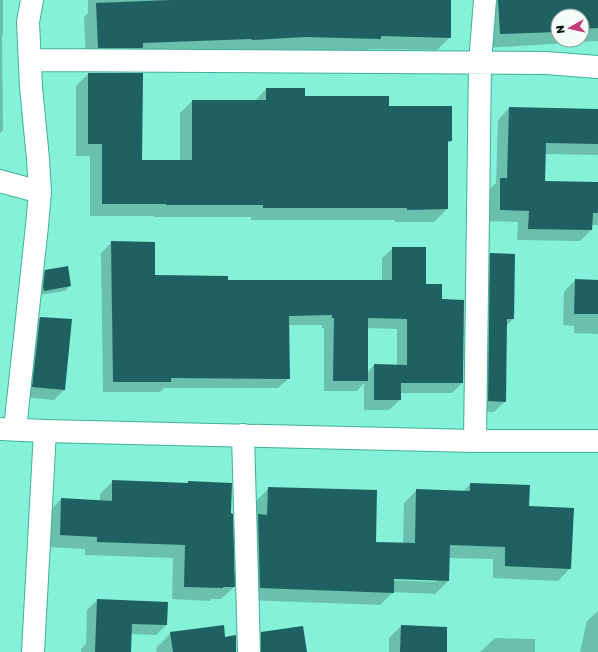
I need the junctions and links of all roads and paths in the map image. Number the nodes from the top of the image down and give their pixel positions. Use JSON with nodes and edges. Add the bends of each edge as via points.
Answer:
{"nodes":[{"id":1,"x":32,"y":0,"type":"edge"},
{"id":2,"x":485,"y":0,"type":"edge"},
{"id":3,"x":30,"y":60,"type":"junction"},
{"id":4,"x":480,"y":63,"type":"junction"},
{"id":5,"x":598,"y":67,"type":"edge"},
{"id":6,"x":0,"y":181,"type":"edge"},
{"id":7,"x":40,"y":192,"type":"junction"},
{"id":8,"x":8,"y":429,"type":"edge"},
{"id":9,"x":45,"y":431,"type":"junction"},
{"id":10,"x":243,"y":435,"type":"junction"},
{"id":11,"x":475,"y":441,"type":"junction"},
{"id":12,"x":598,"y":441,"type":"edge"},
{"id":13,"x":33,"y":652,"type":"edge"},
{"id":14,"x":249,"y":652,"type":"edge"}],
"edges":[{"from":1,"to":3,"type":"street","via":[[28,22]]},
{"from":2,"to":4,"type":"street"},
{"from":3,"to":4,"type":"street"},
{"from":3,"to":7,"type":"street"},
{"from":4,"to":5,"type":"street"},
{"from":4,"to":11,"type":"street"},
{"from":6,"to":7,"type":"street"},
{"from":7,"to":8,"type":"street","via":[[38,226]]},
{"from":8,"to":9,"type":"street"},
{"from":9,"to":10,"type":"street"},
{"from":9,"to":13,"type":"street"},
{"from":10,"to":11,"type":"street"},
{"from":10,"to":14,"type":"street"},
{"from":11,"to":12,"type":"street"}]}
